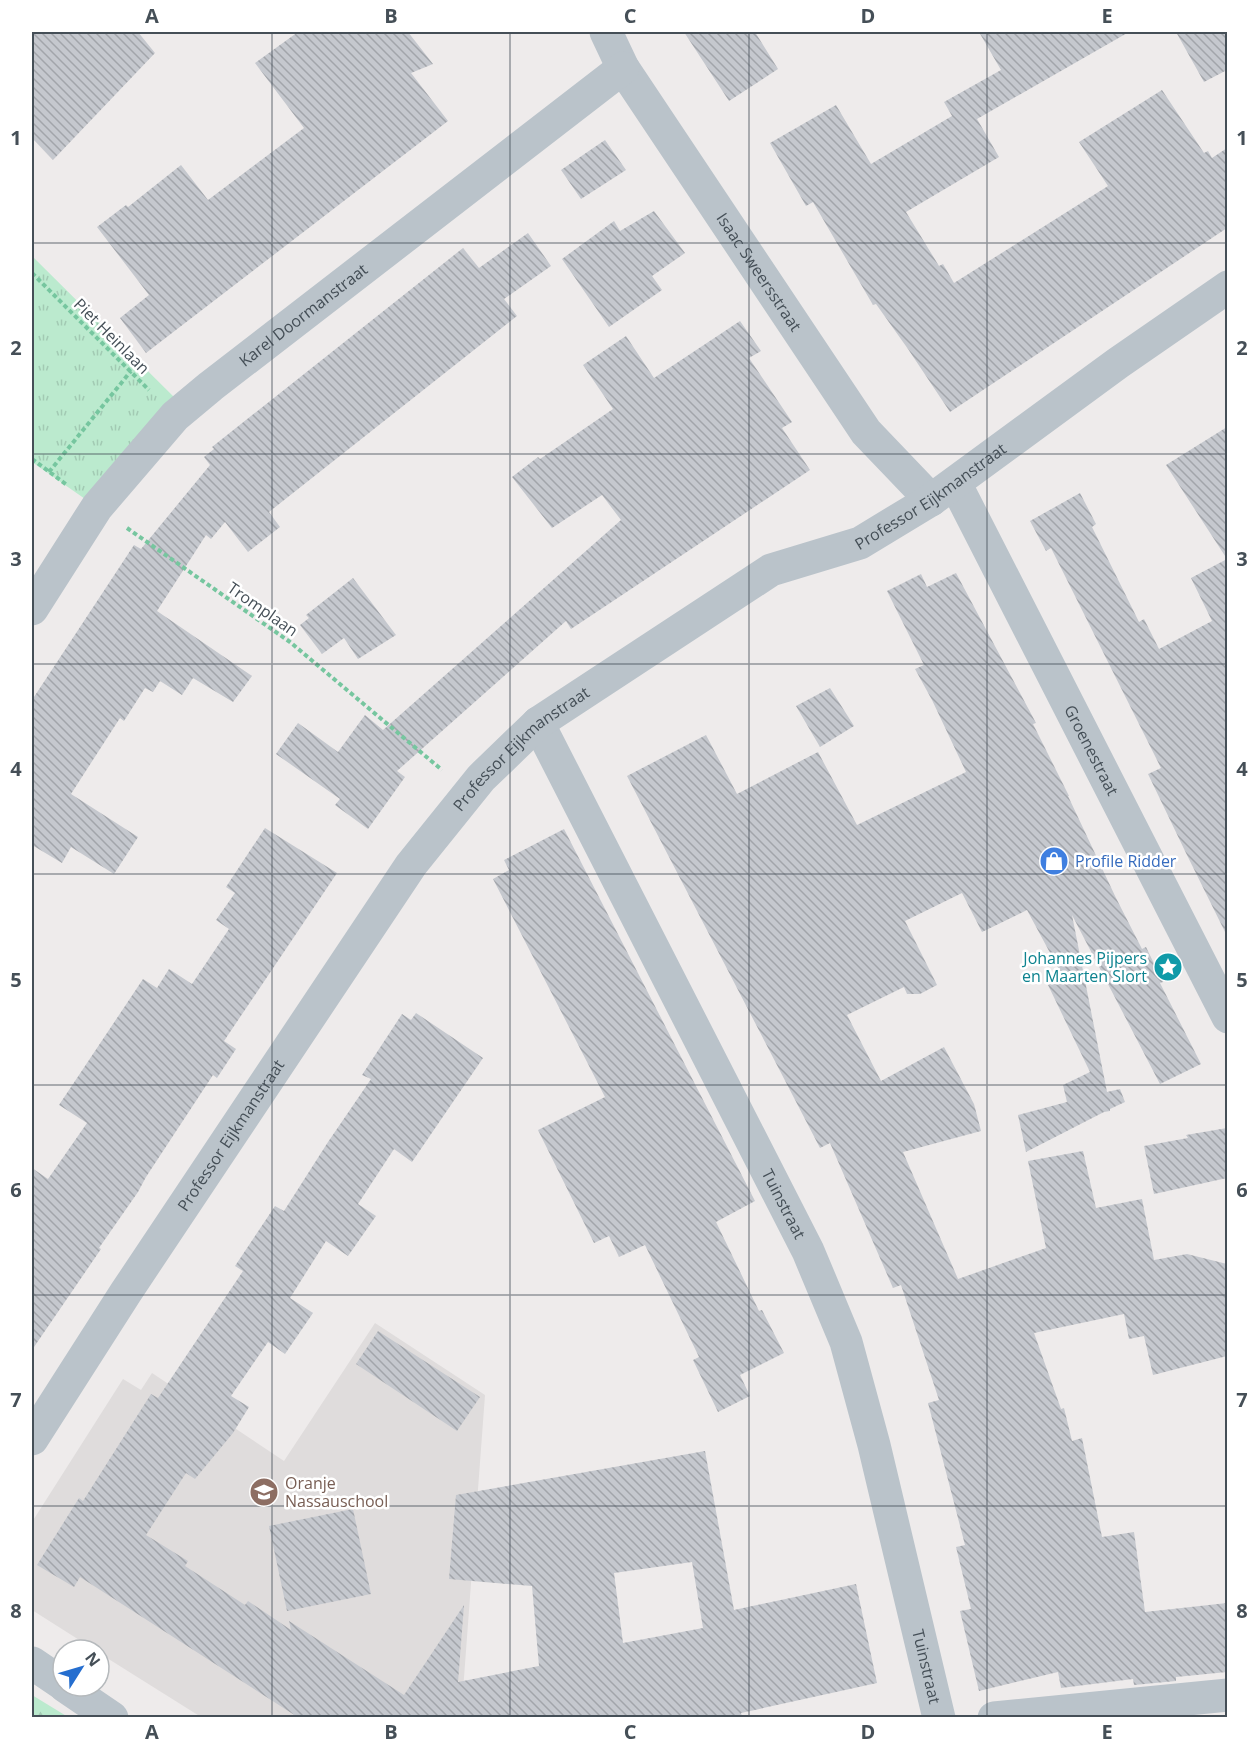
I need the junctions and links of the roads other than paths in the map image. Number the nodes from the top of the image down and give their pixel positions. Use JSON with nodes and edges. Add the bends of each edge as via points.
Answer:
{"nodes":[{"id":1,"x":606,"y":32,"type":"edge"},
{"id":2,"x":623,"y":68,"type":"junction"},
{"id":3,"x":1227,"y":287,"type":"edge"},
{"id":4,"x":943,"y":492,"type":"junction"},
{"id":5,"x":32,"y":609,"type":"edge"},
{"id":6,"x":538,"y":723,"type":"junction"},
{"id":7,"x":1227,"y":1017,"type":"edge"},
{"id":8,"x":32,"y":1440,"type":"edge"},
{"id":9,"x":32,"y":1663,"type":"edge"},
{"id":10,"x":51,"y":1676,"type":"edge"},
{"id":11,"x":1227,"y":1695,"type":"edge"},
{"id":12,"x":83,"y":1698,"type":"edge"},
{"id":13,"x":112,"y":1718,"type":"edge"},
{"id":14,"x":939,"y":1718,"type":"edge"},
{"id":15,"x":994,"y":1718,"type":"edge"}],
"edges":[{"from":1,"to":2,"type":"street","name":"Isaac Sweersstraat"},
{"from":2,"to":4,"type":"street","name":"Isaac Sweersstraat","via":[[866,432]]},
{"from":2,"to":5,"type":"street","name":"Karel Doormanstraat","via":[[175,416],[96,507]]},
{"from":3,"to":4,"type":"street","name":"Professor Eijkmanstraat"},
{"from":4,"to":6,"type":"street","name":"Professor Eijkmanstraat","via":[[860,543],[771,570]]},
{"from":4,"to":7,"type":"street","name":"Groenestraat"},
{"from":6,"to":8,"type":"street","name":"Professor Eijkmanstraat","via":[[482,778],[411,865]]},
{"from":6,"to":14,"type":"street","name":"Tuinstraat","via":[[808,1251],[846,1342]]},
{"from":9,"to":10,"type":"street"},
{"from":11,"to":15,"type":"street"},
{"from":12,"to":13,"type":"street"}]}
